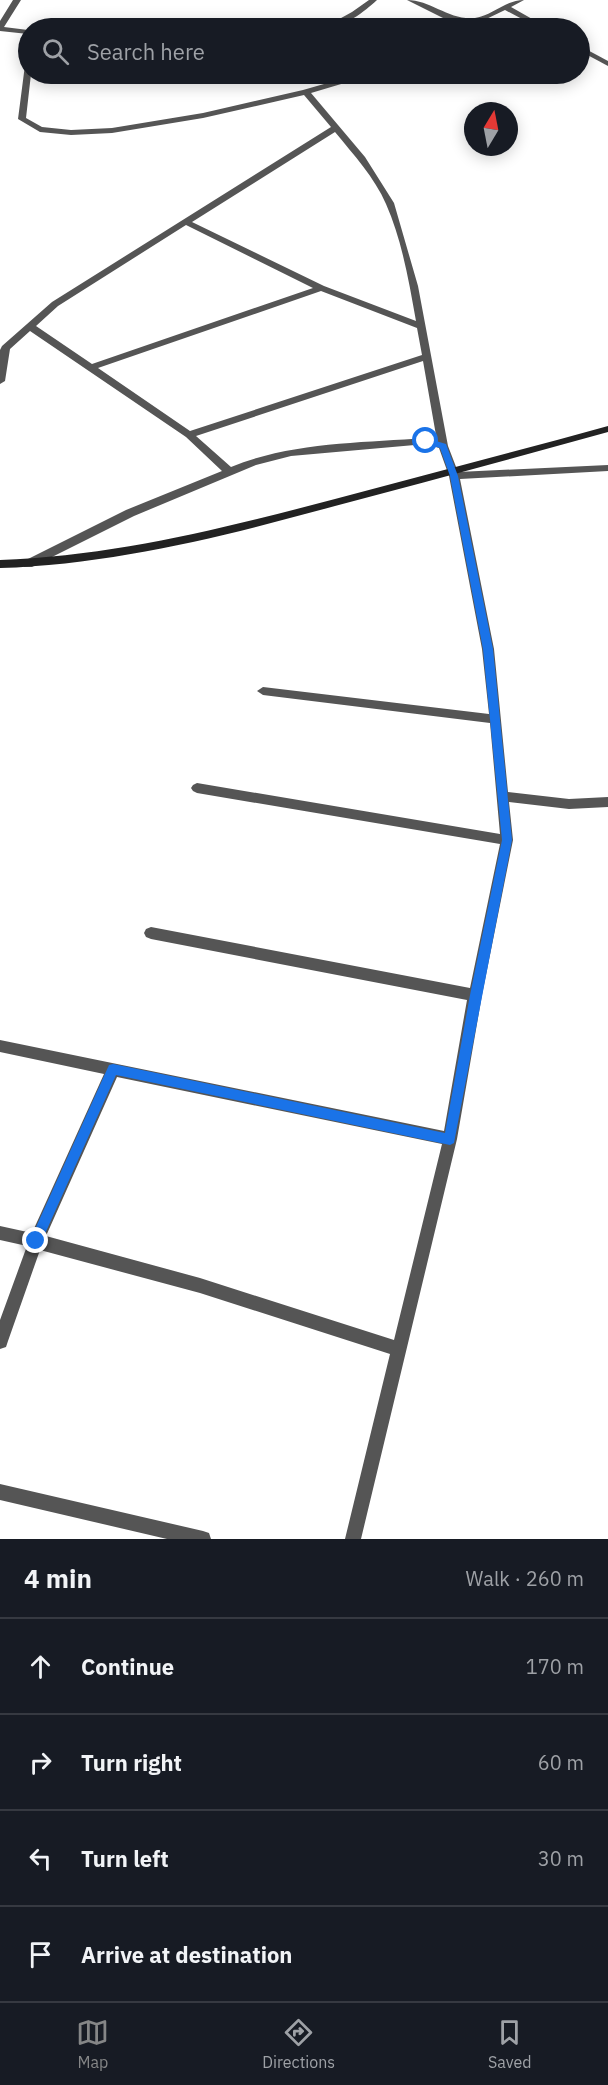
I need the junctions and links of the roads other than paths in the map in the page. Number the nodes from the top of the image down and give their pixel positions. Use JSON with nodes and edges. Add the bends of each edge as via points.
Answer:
{"nodes":[{"id":1,"x":17,"y":0,"type":"edge"},
{"id":2,"x":373,"y":0,"type":"edge"},
{"id":3,"x":411,"y":0,"type":"edge"},
{"id":4,"x":520,"y":0,"type":"edge"},
{"id":5,"x":505,"y":7,"type":"junction"},
{"id":6,"x":347,"y":18,"type":"edge"},
{"id":7,"x":458,"y":18,"type":"edge"},
{"id":8,"x":481,"y":18,"type":"edge"},
{"id":9,"x":525,"y":18,"type":"edge"},
{"id":10,"x":0,"y":28,"type":"edge"},
{"id":11,"x":18,"y":31,"type":"edge"},
{"id":12,"x":590,"y":54,"type":"edge"},
{"id":13,"x":608,"y":64,"type":"edge"},
{"id":14,"x":26,"y":84,"type":"edge"},
{"id":15,"x":332,"y":84,"type":"edge"},
{"id":16,"x":306,"y":92,"type":"junction"},
{"id":17,"x":336,"y":128,"type":"junction"},
{"id":18,"x":186,"y":222,"type":"junction"},
{"id":19,"x":321,"y":288,"type":"junction"},
{"id":20,"x":30,"y":326,"type":"junction"},
{"id":21,"x":421,"y":326,"type":"junction"},
{"id":22,"x":427,"y":356,"type":"junction"},
{"id":23,"x":90,"y":368,"type":"junction"},
{"id":24,"x":0,"y":381,"type":"edge"},
{"id":25,"x":608,"y":429,"type":"edge"},
{"id":26,"x":189,"y":435,"type":"junction"},
{"id":27,"x":443,"y":446,"type":"junction"},
{"id":28,"x":608,"y":468,"type":"edge"},
{"id":29,"x":229,"y":471,"type":"junction"},
{"id":30,"x":454,"y":474,"type":"junction"},
{"id":31,"x":0,"y":564,"type":"edge"},
{"id":32,"x":28,"y":564,"type":"junction"},
{"id":33,"x":264,"y":691,"type":"dead end"},
{"id":34,"x":495,"y":719,"type":"junction"},
{"id":35,"x":197,"y":788,"type":"dead end"},
{"id":36,"x":502,"y":796,"type":"junction"},
{"id":37,"x":608,"y":802,"type":"edge"},
{"id":38,"x":507,"y":840,"type":"junction"},
{"id":39,"x":151,"y":933,"type":"dead end"},
{"id":40,"x":475,"y":995,"type":"junction"},
{"id":41,"x":0,"y":1046,"type":"edge"},
{"id":42,"x":113,"y":1069,"type":"junction"},
{"id":43,"x":450,"y":1139,"type":"junction"},
{"id":44,"x":0,"y":1233,"type":"edge"},
{"id":45,"x":36,"y":1241,"type":"junction"},
{"id":46,"x":0,"y":1341,"type":"edge"},
{"id":47,"x":398,"y":1349,"type":"junction"},
{"id":48,"x":0,"y":1492,"type":"edge"},
{"id":49,"x":203,"y":1539,"type":"edge"},
{"id":50,"x":353,"y":1539,"type":"edge"}],
"edges":[{"from":1,"to":10,"type":"street"},
{"from":2,"to":6,"type":"street"},
{"from":3,"to":7,"type":"street"},
{"from":4,"to":5,"type":"street"},
{"from":5,"to":8,"type":"street"},
{"from":5,"to":9,"type":"street"},
{"from":10,"to":11,"type":"street"},
{"from":12,"to":13,"type":"street"},
{"from":14,"to":16,"type":"street","via":[[22,119],[34,129],[58,133],[124,130]]},
{"from":15,"to":16,"type":"street"},
{"from":16,"to":17,"type":"street"},
{"from":17,"to":18,"type":"street"},
{"from":17,"to":21,"type":"street","via":[[390,203]]},
{"from":18,"to":19,"type":"street"},
{"from":18,"to":20,"type":"street","via":[[55,304]]},
{"from":19,"to":21,"type":"street"},
{"from":19,"to":23,"type":"street"},
{"from":20,"to":23,"type":"street"},
{"from":20,"to":24,"type":"street","via":[[5,348]]},
{"from":21,"to":22,"type":"street"},
{"from":22,"to":26,"type":"street"},
{"from":22,"to":27,"type":"street"},
{"from":23,"to":26,"type":"street"},
{"from":25,"to":30,"type":"street"},
{"from":26,"to":29,"type":"street"},
{"from":27,"to":29,"type":"street","via":[[426,441],[291,453]]},
{"from":27,"to":30,"type":"street"},
{"from":28,"to":30,"type":"street"},
{"from":29,"to":32,"type":"street","via":[[130,513]]},
{"from":30,"to":32,"type":"street","via":[[220,533],[131,551]]},
{"from":30,"to":34,"type":"street","via":[[488,649]]},
{"from":31,"to":32,"type":"street"},
{"from":33,"to":34,"type":"street"},
{"from":34,"to":36,"type":"street"},
{"from":35,"to":38,"type":"street"},
{"from":36,"to":37,"type":"street","via":[[569,804]]},
{"from":36,"to":38,"type":"street"},
{"from":38,"to":40,"type":"street"},
{"from":39,"to":40,"type":"street"},
{"from":40,"to":43,"type":"street"},
{"from":41,"to":42,"type":"street"},
{"from":42,"to":43,"type":"street"},
{"from":42,"to":45,"type":"street"},
{"from":43,"to":47,"type":"street"},
{"from":44,"to":45,"type":"street"},
{"from":45,"to":46,"type":"street"},
{"from":45,"to":47,"type":"street","via":[[191,1282]]},
{"from":47,"to":50,"type":"street"},
{"from":48,"to":49,"type":"street"}]}
